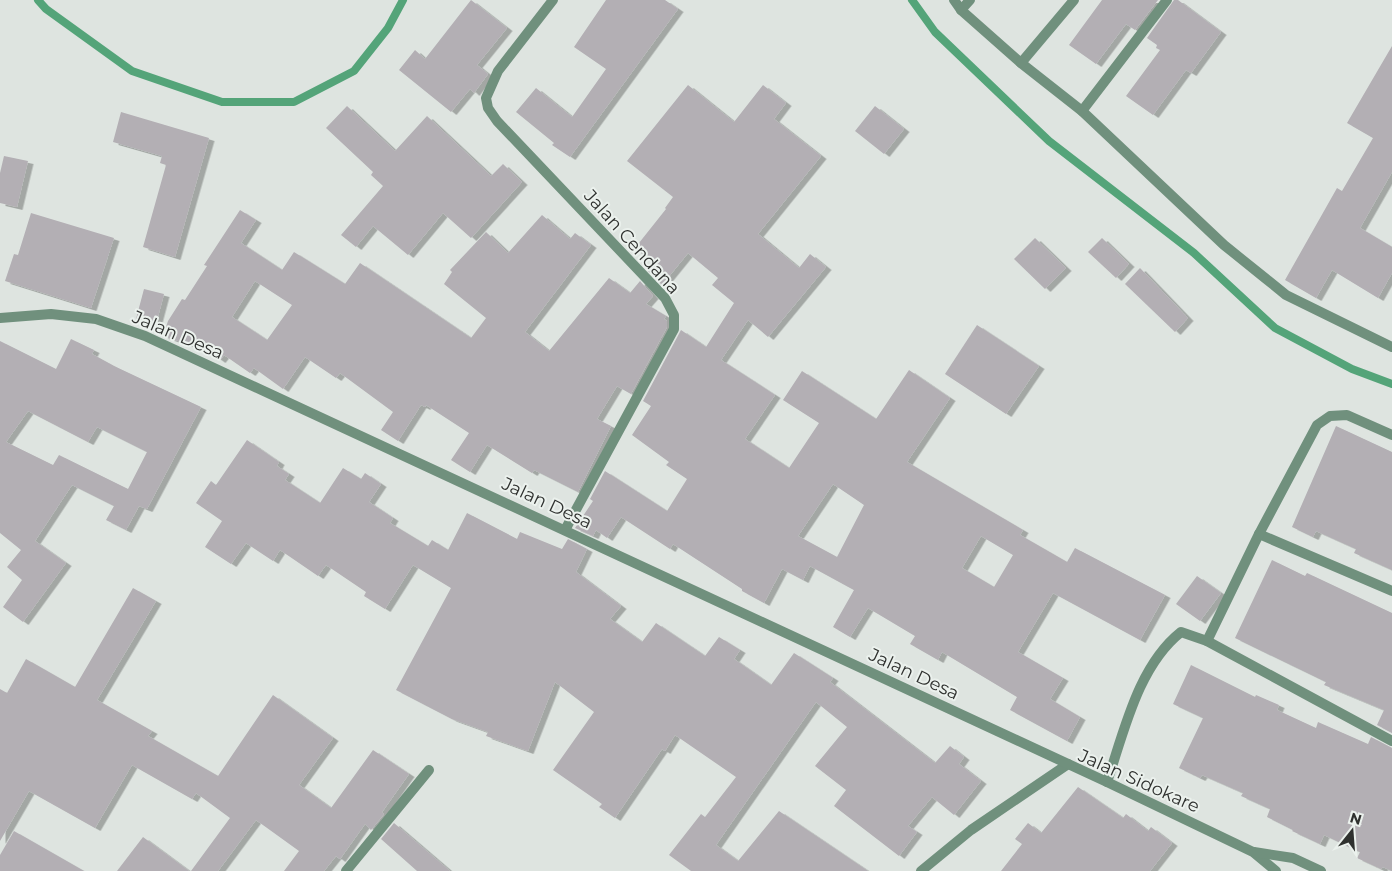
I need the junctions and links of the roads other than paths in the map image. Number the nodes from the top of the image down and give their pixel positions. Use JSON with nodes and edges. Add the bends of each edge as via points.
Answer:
{"nodes":[{"id":1,"x":552,"y":0,"type":"edge"},
{"id":2,"x":954,"y":0,"type":"edge"},
{"id":3,"x":970,"y":0,"type":"edge"},
{"id":4,"x":1074,"y":0,"type":"edge"},
{"id":5,"x":1167,"y":0,"type":"edge"},
{"id":6,"x":961,"y":10,"type":"junction"},
{"id":7,"x":1021,"y":63,"type":"junction"},
{"id":8,"x":1082,"y":111,"type":"junction"},
{"id":9,"x":0,"y":318,"type":"edge"},
{"id":10,"x":1392,"y":347,"type":"edge"},
{"id":11,"x":1392,"y":435,"type":"edge"},
{"id":12,"x":565,"y":530,"type":"junction"},
{"id":13,"x":1259,"y":534,"type":"junction"},
{"id":14,"x":1392,"y":591,"type":"edge"},
{"id":15,"x":1207,"y":641,"type":"junction"},
{"id":16,"x":1392,"y":741,"type":"edge"},
{"id":17,"x":1068,"y":764,"type":"junction"},
{"id":18,"x":429,"y":770,"type":"dead end"},
{"id":19,"x":1107,"y":782,"type":"junction"},
{"id":20,"x":1253,"y":852,"type":"junction"},
{"id":21,"x":346,"y":871,"type":"edge"},
{"id":22,"x":921,"y":871,"type":"edge"},
{"id":23,"x":1276,"y":871,"type":"edge"},
{"id":24,"x":1321,"y":871,"type":"edge"}],
"edges":[{"from":1,"to":12,"type":"street","name":"Jalan Cendana","via":[[498,71],[486,98],[488,108],[665,298],[674,315],[674,329]]},
{"from":2,"to":6,"type":"street"},
{"from":3,"to":6,"type":"street"},
{"from":4,"to":7,"type":"street"},
{"from":5,"to":8,"type":"street"},
{"from":6,"to":7,"type":"street"},
{"from":7,"to":8,"type":"street"},
{"from":8,"to":10,"type":"street","via":[[1224,245],[1286,294]]},
{"from":9,"to":12,"type":"street","name":"Jalan Desa","via":[[51,314],[78,317],[145,336]]},
{"from":11,"to":13,"type":"street","via":[[1347,415],[1330,416],[1317,425]]},
{"from":12,"to":17,"type":"street","name":"Jalan Desa"},
{"from":13,"to":14,"type":"street"},
{"from":13,"to":15,"type":"street"},
{"from":15,"to":16,"type":"street"},
{"from":15,"to":19,"type":"street","via":[[1181,632],[1167,643],[1135,698]]},
{"from":17,"to":19,"type":"street","name":"Jalan Sidokare"},
{"from":17,"to":22,"type":"street","name":"Jalan Sidokare","via":[[971,830]]},
{"from":18,"to":21,"type":"street"},
{"from":19,"to":20,"type":"street","name":"Jalan Sidokare"},
{"from":20,"to":23,"type":"street","name":"Jalan Sidokare"},
{"from":20,"to":24,"type":"street","name":"Jalan Sidokare","via":[[1293,858]]}]}
